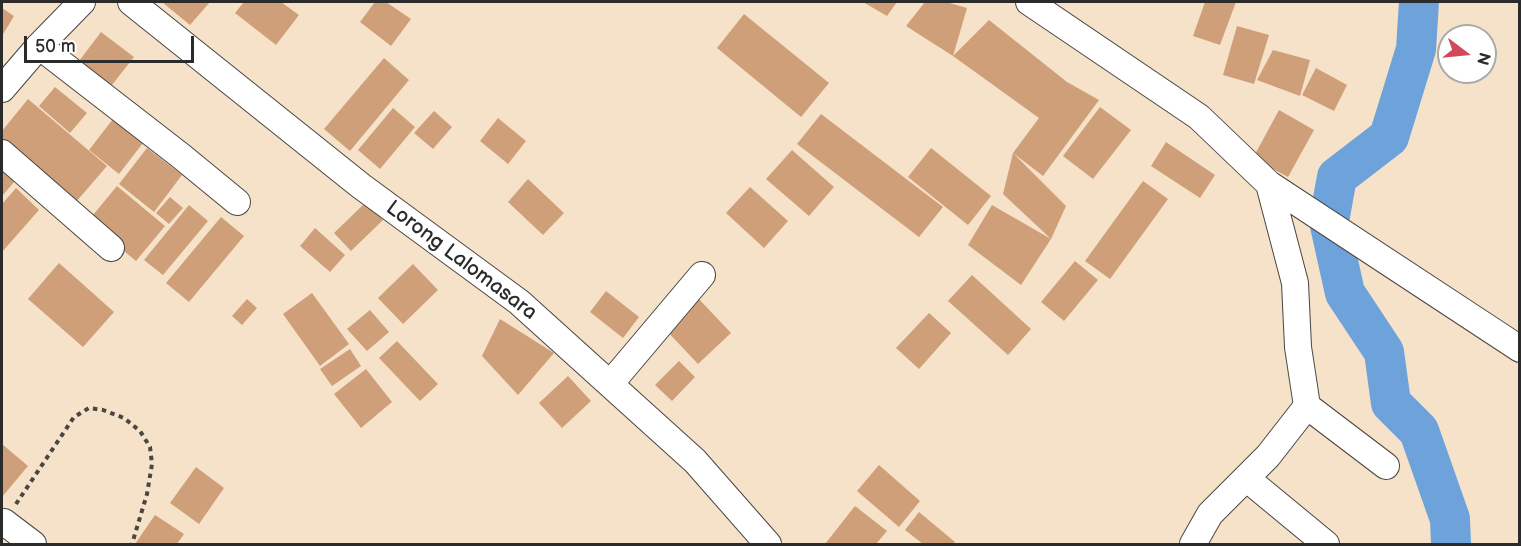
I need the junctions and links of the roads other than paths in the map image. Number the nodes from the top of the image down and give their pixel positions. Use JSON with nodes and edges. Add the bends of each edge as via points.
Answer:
{"nodes":[{"id":1,"x":82,"y":2,"type":"edge"},
{"id":2,"x":131,"y":2,"type":"edge"},
{"id":3,"x":1029,"y":2,"type":"edge"},
{"id":4,"x":39,"y":46,"type":"junction"},
{"id":5,"x":2,"y":89,"type":"edge"},
{"id":6,"x":2,"y":153,"type":"edge"},
{"id":7,"x":1269,"y":184,"type":"junction"},
{"id":8,"x":237,"y":202,"type":"dead end"},
{"id":9,"x":111,"y":248,"type":"dead end"},
{"id":10,"x":702,"y":275,"type":"dead end"},
{"id":11,"x":1520,"y":349,"type":"edge"},
{"id":12,"x":610,"y":384,"type":"junction"},
{"id":13,"x":1307,"y":406,"type":"junction"},
{"id":14,"x":1386,"y":466,"type":"dead end"},
{"id":15,"x":1246,"y":478,"type":"junction"},
{"id":16,"x":3,"y":524,"type":"edge"},
{"id":17,"x":33,"y":544,"type":"edge"},
{"id":18,"x":768,"y":544,"type":"edge"},
{"id":19,"x":1193,"y":544,"type":"edge"},
{"id":20,"x":1326,"y":544,"type":"edge"}],
"edges":[{"from":1,"to":4,"type":"street"},
{"from":2,"to":12,"type":"street","name":"Lorong Lalomasara","via":[[361,186],[519,302]]},
{"from":3,"to":7,"type":"street","via":[[1199,117]]},
{"from":4,"to":5,"type":"street"},
{"from":4,"to":8,"type":"street"},
{"from":6,"to":9,"type":"street"},
{"from":7,"to":11,"type":"street"},
{"from":7,"to":13,"type":"street","via":[[1295,283],[1298,347]]},
{"from":10,"to":12,"type":"street"},
{"from":12,"to":18,"type":"street","name":"Lorong Lalomasara","via":[[694,461]]},
{"from":13,"to":14,"type":"street"},
{"from":13,"to":15,"type":"street"},
{"from":15,"to":19,"type":"street","via":[[1210,514]]},
{"from":15,"to":20,"type":"street"},
{"from":16,"to":17,"type":"street"}]}
